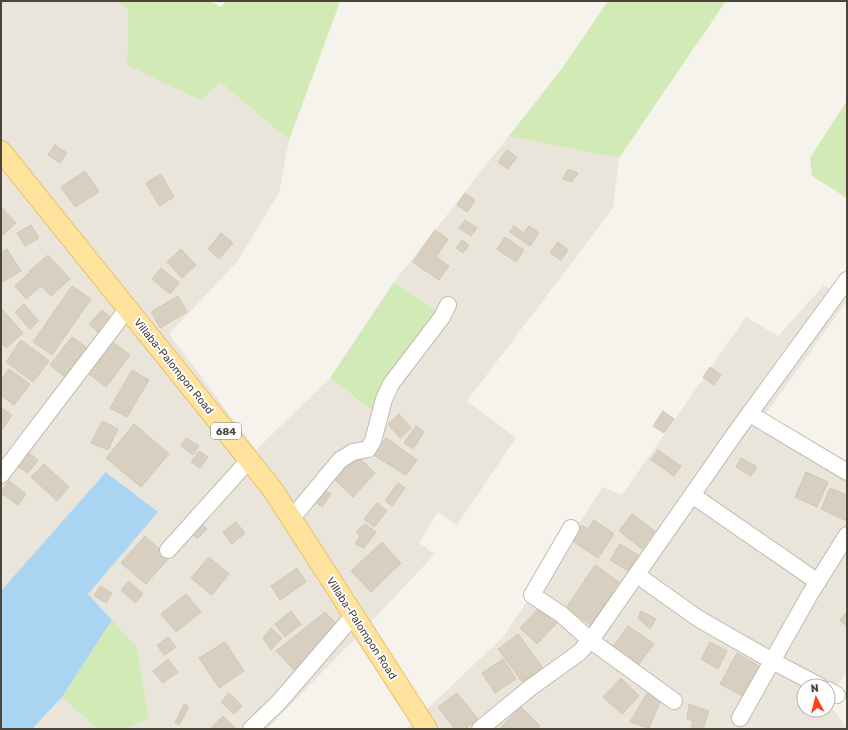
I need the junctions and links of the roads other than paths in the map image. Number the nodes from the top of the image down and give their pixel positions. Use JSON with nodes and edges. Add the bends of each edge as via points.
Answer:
{"nodes":[{"id":1,"x":1,"y":151,"type":"edge"},
{"id":2,"x":847,"y":280,"type":"edge"},
{"id":3,"x":448,"y":305,"type":"dead end"},
{"id":4,"x":128,"y":308,"type":"junction"},
{"id":5,"x":750,"y":414,"type":"junction"},
{"id":6,"x":249,"y":460,"type":"junction"},
{"id":7,"x":847,"y":472,"type":"edge"},
{"id":8,"x":1,"y":475,"type":"edge"},
{"id":9,"x":692,"y":495,"type":"junction"},
{"id":10,"x":292,"y":518,"type":"junction"},
{"id":11,"x":572,"y":528,"type":"dead end"},
{"id":12,"x":847,"y":535,"type":"edge"},
{"id":13,"x":168,"y":550,"type":"dead end"},
{"id":14,"x":637,"y":575,"type":"junction"},
{"id":15,"x":818,"y":582,"type":"junction"},
{"id":16,"x":354,"y":615,"type":"junction"},
{"id":17,"x":590,"y":640,"type":"junction"},
{"id":18,"x":772,"y":661,"type":"junction"},
{"id":19,"x":805,"y":678,"type":"edge"},
{"id":20,"x":674,"y":701,"type":"dead end"},
{"id":21,"x":740,"y":718,"type":"dead end"},
{"id":22,"x":251,"y":729,"type":"edge"},
{"id":23,"x":427,"y":729,"type":"edge"},
{"id":24,"x":480,"y":729,"type":"edge"}],
"edges":[{"from":1,"to":4,"type":"main road","name":"Villaba-Palompon Road","number":"684"},
{"from":2,"to":5,"type":"street"},
{"from":3,"to":10,"type":"street","via":[[442,317],[391,384],[384,399],[373,441],[368,449],[353,452],[340,460]]},
{"from":4,"to":6,"type":"main road","name":"Villaba-Palompon Road","number":"684"},
{"from":4,"to":8,"type":"street"},
{"from":5,"to":7,"type":"street"},
{"from":5,"to":9,"type":"street"},
{"from":6,"to":10,"type":"main road","name":"Villaba-Palompon Road","number":"684"},
{"from":6,"to":13,"type":"street"},
{"from":9,"to":14,"type":"street"},
{"from":9,"to":15,"type":"street"},
{"from":10,"to":16,"type":"main road","name":"Villaba-Palompon Road","number":"684"},
{"from":11,"to":17,"type":"street","via":[[532,594],[561,614]]},
{"from":12,"to":15,"type":"street"},
{"from":14,"to":17,"type":"street"},
{"from":14,"to":18,"type":"street","via":[[699,619]]},
{"from":15,"to":18,"type":"street"},
{"from":16,"to":22,"type":"street","via":[[279,702]]},
{"from":16,"to":23,"type":"main road","name":"Villaba-Palompon Road","number":"684"},
{"from":17,"to":20,"type":"street"},
{"from":17,"to":24,"type":"street","via":[[580,652]]},
{"from":18,"to":19,"type":"street"},
{"from":18,"to":21,"type":"street"}]}
